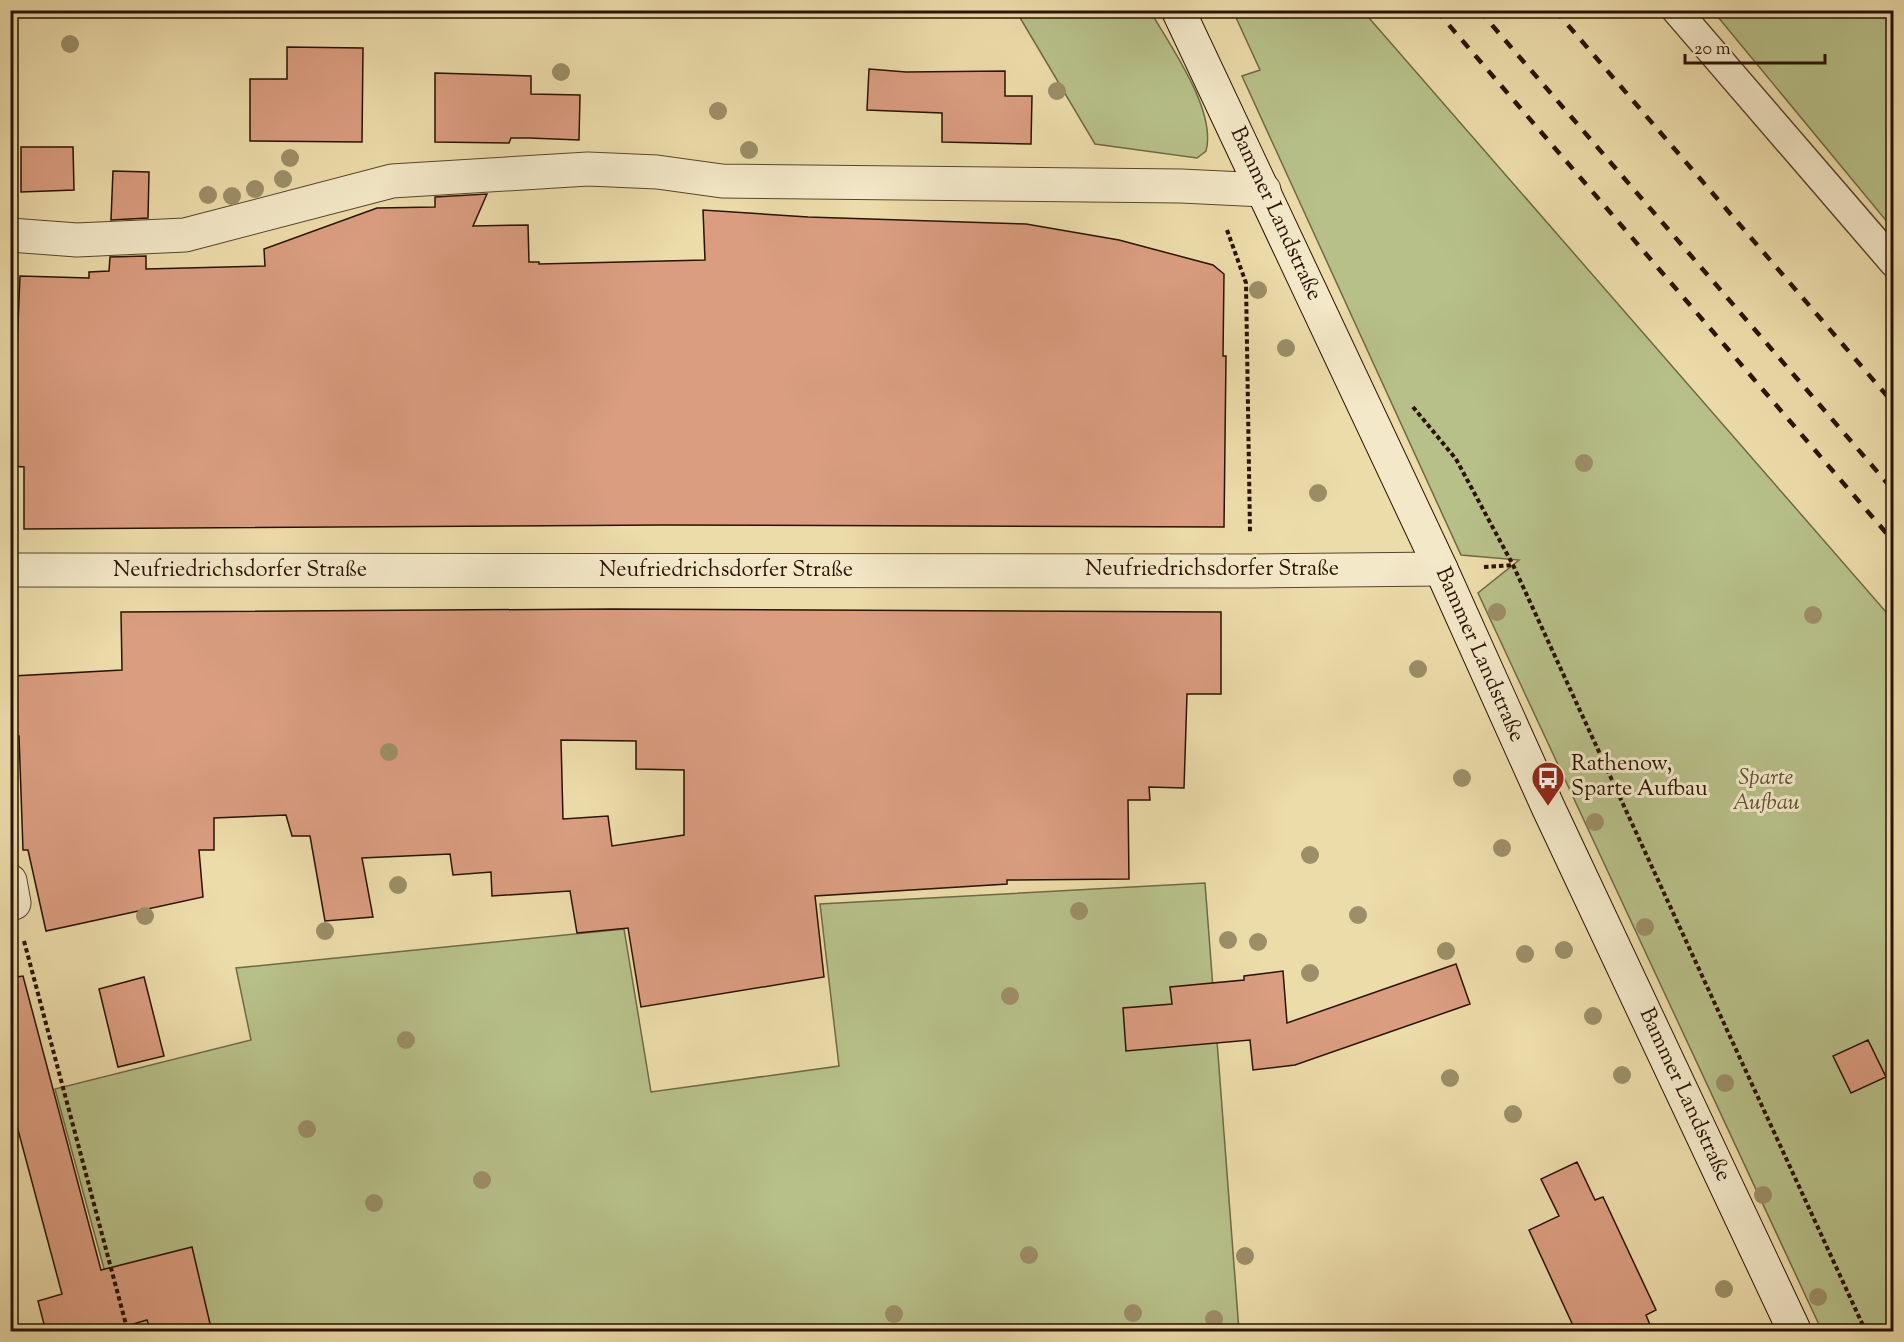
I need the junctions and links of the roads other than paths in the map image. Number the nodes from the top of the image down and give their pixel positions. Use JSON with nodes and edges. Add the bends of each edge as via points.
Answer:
{"nodes":[{"id":1,"x":1178,"y":10,"type":"edge"},
{"id":2,"x":1676,"y":10,"type":"edge"},
{"id":3,"x":1264,"y":190,"type":"junction"},
{"id":4,"x":10,"y":235,"type":"edge"},
{"id":5,"x":1893,"y":263,"type":"edge"},
{"id":6,"x":1441,"y":569,"type":"junction"},
{"id":7,"x":10,"y":570,"type":"edge"},
{"id":8,"x":1795,"y":1332,"type":"edge"}],
"edges":[{"from":1,"to":3,"type":"street","name":"Bammer Landstraße"},
{"from":2,"to":5,"type":"lane"},
{"from":3,"to":4,"type":"street","via":[[722,181],[657,172],[588,169],[392,181],[185,235],[77,240]]},
{"from":3,"to":6,"type":"street","name":"Bammer Landstraße"},
{"from":6,"to":7,"type":"street","name":"Neufriedrichsdorfer Straße"},
{"from":6,"to":8,"type":"street","name":"Bammer Landstraße","via":[[1548,807]]}]}
